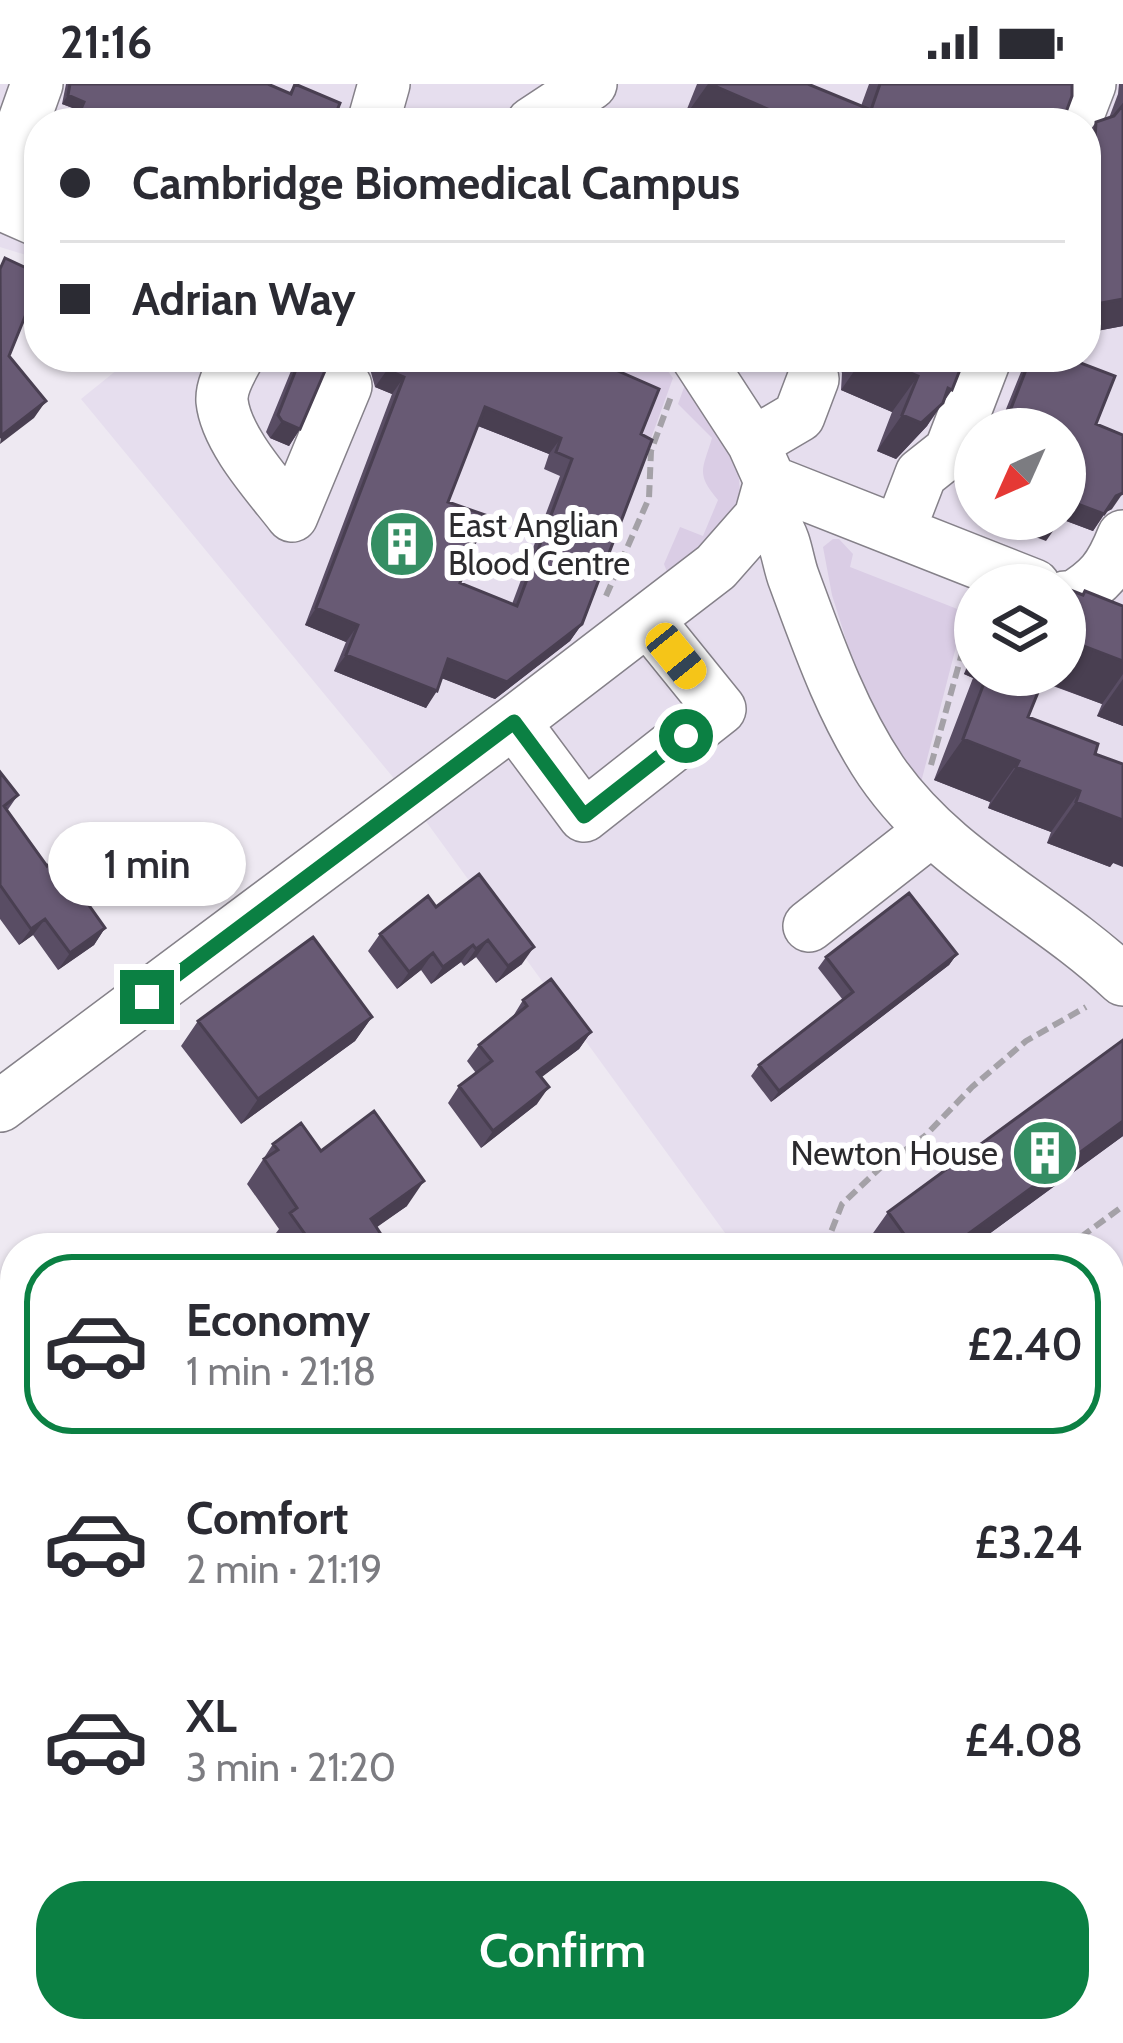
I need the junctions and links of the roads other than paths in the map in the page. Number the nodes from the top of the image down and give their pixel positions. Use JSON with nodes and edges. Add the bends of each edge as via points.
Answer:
{"nodes":[{"id":1,"x":591,"y":84,"type":"edge"},
{"id":2,"x":544,"y":108,"type":"edge"},
{"id":3,"x":24,"y":122,"type":"edge"},
{"id":4,"x":0,"y":188,"type":"edge"},
{"id":5,"x":230,"y":372,"type":"edge"},
{"id":6,"x":705,"y":372,"type":"edge"},
{"id":7,"x":980,"y":372,"type":"edge"},
{"id":8,"x":813,"y":379,"type":"dead end"},
{"id":9,"x":346,"y":386,"type":"dead end"},
{"id":10,"x":761,"y":480,"type":"junction"},
{"id":11,"x":899,"y":531,"type":"junction"},
{"id":12,"x":1121,"y":545,"type":"edge"},
{"id":13,"x":981,"y":564,"type":"edge"},
{"id":14,"x":1086,"y":586,"type":"edge"},
{"id":15,"x":1086,"y":606,"type":"edge"},
{"id":16,"x":1123,"y":620,"type":"edge"},
{"id":17,"x":642,"y":625,"type":"junction"},
{"id":18,"x":528,"y":740,"type":"junction"},
{"id":19,"x":924,"y":822,"type":"junction"},
{"id":20,"x":809,"y":926,"type":"dead end"},
{"id":21,"x":1113,"y":989,"type":"edge"},
{"id":22,"x":0,"y":1106,"type":"edge"}],
"edges":[{"from":1,"to":2,"type":"lane"},
{"from":3,"to":4,"type":"lane"},
{"from":5,"to":9,"type":"lane","via":[[221,399],[229,424],[292,516]]},
{"from":6,"to":10,"type":"lane"},
{"from":7,"to":11,"type":"lane","via":[[950,451],[921,474]]},
{"from":8,"to":10,"type":"lane"},
{"from":10,"to":11,"type":"lane"},
{"from":10,"to":17,"type":"lane","via":[[716,567]]},
{"from":10,"to":19,"type":"lane","via":[[840,698],[881,770]]},
{"from":11,"to":13,"type":"lane"},
{"from":12,"to":14,"type":"lane"},
{"from":15,"to":16,"type":"lane"},
{"from":17,"to":18,"type":"lane"},
{"from":17,"to":18,"type":"lane","via":[[719,709],[584,816]]},
{"from":18,"to":22,"type":"lane"},
{"from":19,"to":20,"type":"lane"},
{"from":19,"to":21,"type":"lane","via":[[1090,950]]}]}
